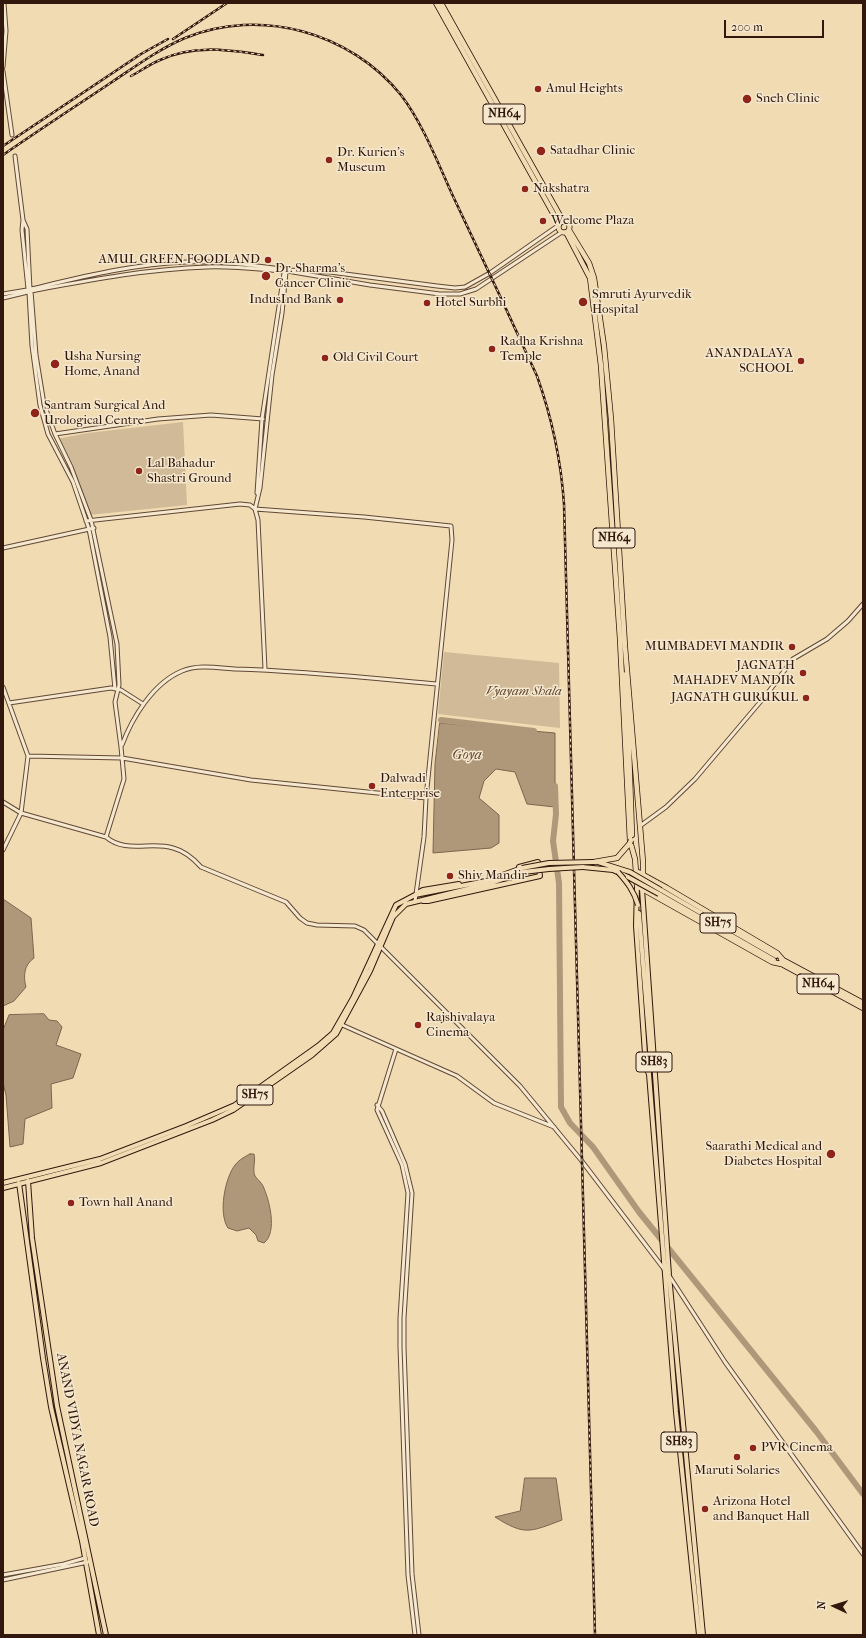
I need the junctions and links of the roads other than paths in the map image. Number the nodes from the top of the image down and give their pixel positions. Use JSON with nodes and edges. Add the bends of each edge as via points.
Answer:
{"nodes":[{"id":1,"x":4,"y":3,"type":"edge"},
{"id":2,"x":436,"y":3,"type":"edge"},
{"id":3,"x":441,"y":3,"type":"edge"},
{"id":4,"x":446,"y":17,"type":"junction"},
{"id":5,"x":3,"y":69,"type":"edge"},
{"id":6,"x":12,"y":135,"type":"dead end"},
{"id":7,"x":15,"y":156,"type":"dead end"},
{"id":8,"x":560,"y":224,"type":"junction"},
{"id":9,"x":566,"y":231,"type":"junction"},
{"id":10,"x":285,"y":271,"type":"junction"},
{"id":11,"x":29,"y":291,"type":"junction"},
{"id":12,"x":3,"y":294,"type":"edge"},
{"id":13,"x":3,"y":298,"type":"edge"},
{"id":14,"x":603,"y":359,"type":"junction"},
{"id":15,"x":262,"y":419,"type":"junction"},
{"id":16,"x":267,"y":420,"type":"junction"},
{"id":17,"x":54,"y":434,"type":"junction"},
{"id":18,"x":257,"y":495,"type":"junction"},
{"id":19,"x":255,"y":509,"type":"junction"},
{"id":20,"x":91,"y":520,"type":"junction"},
{"id":21,"x":86,"y":521,"type":"junction"},
{"id":22,"x":94,"y":528,"type":"junction"},
{"id":23,"x":89,"y":529,"type":"junction"},
{"id":24,"x":3,"y":548,"type":"edge"},
{"id":25,"x":863,"y":604,"type":"edge"},
{"id":26,"x":265,"y":670,"type":"junction"},
{"id":27,"x":622,"y":673,"type":"junction"},
{"id":28,"x":437,"y":684,"type":"junction"},
{"id":29,"x":3,"y":687,"type":"edge"},
{"id":30,"x":116,"y":689,"type":"junction"},
{"id":31,"x":9,"y":703,"type":"junction"},
{"id":32,"x":143,"y":704,"type":"junction"},
{"id":33,"x":122,"y":747,"type":"junction"},
{"id":34,"x":28,"y":756,"type":"junction"},
{"id":35,"x":122,"y":758,"type":"junction"},
{"id":36,"x":426,"y":798,"type":"junction"},
{"id":37,"x":3,"y":802,"type":"edge"},
{"id":38,"x":21,"y":813,"type":"junction"},
{"id":39,"x":640,"y":826,"type":"junction"},
{"id":40,"x":106,"y":837,"type":"junction"},
{"id":41,"x":3,"y":850,"type":"edge"},
{"id":42,"x":594,"y":862,"type":"junction"},
{"id":43,"x":522,"y":870,"type":"junction"},
{"id":44,"x":636,"y":871,"type":"junction"},
{"id":45,"x":618,"y":872,"type":"junction"},
{"id":46,"x":643,"y":875,"type":"junction"},
{"id":47,"x":637,"y":886,"type":"junction"},
{"id":48,"x":642,"y":889,"type":"junction"},
{"id":49,"x":415,"y":895,"type":"junction"},
{"id":50,"x":417,"y":900,"type":"junction"},
{"id":51,"x":380,"y":945,"type":"junction"},
{"id":52,"x":775,"y":958,"type":"junction"},
{"id":53,"x":782,"y":962,"type":"junction"},
{"id":54,"x":863,"y":1003,"type":"edge"},
{"id":55,"x":863,"y":1008,"type":"edge"},
{"id":56,"x":340,"y":1024,"type":"junction"},
{"id":57,"x":396,"y":1049,"type":"junction"},
{"id":58,"x":649,"y":1074,"type":"junction"},
{"id":59,"x":377,"y":1105,"type":"junction"},
{"id":60,"x":556,"y":1128,"type":"junction"},
{"id":61,"x":28,"y":1176,"type":"junction"},
{"id":62,"x":19,"y":1178,"type":"junction"},
{"id":63,"x":28,"y":1182,"type":"junction"},
{"id":64,"x":3,"y":1183,"type":"edge"},
{"id":65,"x":20,"y":1184,"type":"junction"},
{"id":66,"x":3,"y":1188,"type":"edge"},
{"id":67,"x":664,"y":1235,"type":"junction"},
{"id":68,"x":665,"y":1249,"type":"junction"},
{"id":69,"x":665,"y":1270,"type":"junction"},
{"id":70,"x":669,"y":1275,"type":"junction"},
{"id":71,"x":686,"y":1460,"type":"junction"},
{"id":72,"x":680,"y":1461,"type":"junction"},
{"id":73,"x":863,"y":1554,"type":"edge"},
{"id":74,"x":91,"y":1559,"type":"junction"},
{"id":75,"x":85,"y":1561,"type":"junction"},
{"id":76,"x":3,"y":1575,"type":"edge"},
{"id":77,"x":3,"y":1580,"type":"edge"},
{"id":78,"x":99,"y":1635,"type":"edge"},
{"id":79,"x":106,"y":1635,"type":"edge"},
{"id":80,"x":416,"y":1635,"type":"edge"},
{"id":81,"x":419,"y":1635,"type":"edge"},
{"id":82,"x":699,"y":1635,"type":"edge"},
{"id":83,"x":703,"y":1635,"type":"edge"}],
"edges":[{"from":1,"to":5,"type":"street","via":[[6,31]]},
{"from":2,"to":4,"type":"highway","number":"NH64"},
{"from":3,"to":4,"type":"highway","number":"NH64"},
{"from":4,"to":8,"type":"highway","number":"NH64"},
{"from":5,"to":6,"type":"street"},
{"from":7,"to":11,"type":"street","via":[[24,220],[22,230]]},
{"from":8,"to":9,"type":"highway","number":"NH64","via":[[559,229]]},
{"from":8,"to":9,"type":"highway","number":"NH64","via":[[569,224]]},
{"from":8,"to":10,"type":"street","via":[[490,273],[465,287],[443,287],[330,272]]},
{"from":9,"to":10,"type":"street","via":[[476,289],[460,294],[370,285]]},
{"from":9,"to":14,"type":"highway","number":"NH64","via":[[589,263],[594,278]]},
{"from":10,"to":11,"type":"street","via":[[236,267],[185,268],[107,277]]},
{"from":10,"to":11,"type":"street","via":[[236,263],[173,263],[107,271]]},
{"from":10,"to":15,"type":"street"},
{"from":10,"to":16,"type":"street","via":[[282,313]]},
{"from":11,"to":12,"type":"street"},
{"from":11,"to":13,"type":"street"},
{"from":11,"to":17,"type":"street","via":[[40,383]]},
{"from":11,"to":21,"type":"street","via":[[40,408],[48,434],[72,482]]},
{"from":14,"to":27,"type":"highway","number":"NH64"},
{"from":14,"to":39,"type":"highway","number":"NH64"},
{"from":15,"to":16,"type":"street"},
{"from":15,"to":17,"type":"street","via":[[211,415],[158,419]]},
{"from":15,"to":18,"type":"street"},
{"from":16,"to":18,"type":"street","via":[[260,488]]},
{"from":17,"to":20,"type":"street","via":[[71,467]]},
{"from":18,"to":19,"type":"street"},
{"from":19,"to":20,"type":"street","via":[[250,505],[240,504]]},
{"from":19,"to":26,"type":"street","via":[[258,520]]},
{"from":19,"to":28,"type":"street","via":[[364,516],[451,526],[452,540]]},
{"from":20,"to":21,"type":"street"},
{"from":20,"to":22,"type":"street"},
{"from":21,"to":23,"type":"street"},
{"from":22,"to":23,"type":"street"},
{"from":22,"to":30,"type":"street","via":[[117,644],[119,676]]},
{"from":23,"to":24,"type":"street"},
{"from":23,"to":30,"type":"street","via":[[110,637]]},
{"from":25,"to":39,"type":"street","via":[[827,639],[793,659],[767,694],[695,779],[666,807]]},
{"from":26,"to":28,"type":"street"},
{"from":26,"to":32,"type":"street","via":[[196,668],[182,671]]},
{"from":27,"to":42,"type":"highway","bridge":true,"via":[[626,678],[627,692],[633,826],[631,840],[619,856]]},
{"from":27,"to":44,"type":"highway","number":"NH64","via":[[630,841]]},
{"from":28,"to":36,"type":"street"},
{"from":29,"to":31,"type":"street"},
{"from":30,"to":31,"type":"street","via":[[99,689]]},
{"from":30,"to":32,"type":"street"},
{"from":30,"to":33,"type":"street","via":[[115,702]]},
{"from":31,"to":34,"type":"street"},
{"from":32,"to":33,"type":"street"},
{"from":33,"to":35,"type":"street"},
{"from":34,"to":35,"type":"street"},
{"from":34,"to":38,"type":"street"},
{"from":35,"to":36,"type":"street","via":[[251,780]]},
{"from":35,"to":40,"type":"street","via":[[124,779]]},
{"from":36,"to":49,"type":"street","via":[[424,837]]},
{"from":37,"to":38,"type":"street"},
{"from":38,"to":40,"type":"street"},
{"from":38,"to":41,"type":"street"},
{"from":39,"to":46,"type":"highway","number":"NH64"},
{"from":40,"to":51,"type":"street","via":[[113,843],[127,846],[172,847],[193,858],[201,867],[286,902],[307,923],[355,926],[364,930]]},
{"from":42,"to":43,"type":"main road","number":"SH75","bridge":true,"via":[[549,863]]},
{"from":42,"to":52,"type":"main road","number":"SH75","bridge":true,"via":[[626,870]]},
{"from":43,"to":45,"type":"main road","number":"SH75","bridge":true,"via":[[598,868]]},
{"from":43,"to":49,"type":"main road","number":"SH75"},
{"from":43,"to":50,"type":"main road","number":"SH75","via":[[488,884]]},
{"from":44,"to":46,"type":"highway"},
{"from":44,"to":47,"type":"highway","number":"NH64"},
{"from":45,"to":52,"type":"main road","number":"SH75","bridge":true},
{"from":45,"to":58,"type":"main road","bridge":true,"via":[[635,895],[638,905],[650,1050]]},
{"from":46,"to":48,"type":"highway","number":"NH64"},
{"from":46,"to":53,"type":"highway","via":[[777,953]]},
{"from":47,"to":48,"type":"highway"},
{"from":47,"to":58,"type":"main road","number":"SH83","via":[[636,926],[646,1068]]},
{"from":48,"to":53,"type":"highway","via":[[772,962]]},
{"from":48,"to":67,"type":"main road","number":"SH83"},
{"from":49,"to":50,"type":"street"},
{"from":49,"to":50,"type":"main road","via":[[423,890],[486,878],[538,862],[540,876],[428,901]]},
{"from":49,"to":51,"type":"main road","number":"SH75","via":[[396,905]]},
{"from":50,"to":51,"type":"main road","number":"SH75","via":[[406,904],[394,917]]},
{"from":51,"to":56,"type":"main road","number":"SH75"},
{"from":51,"to":60,"type":"street","via":[[520,1086]]},
{"from":52,"to":53,"type":"highway","number":"NH64"},
{"from":53,"to":54,"type":"highway","number":"NH64"},
{"from":53,"to":55,"type":"highway","number":"NH64"},
{"from":56,"to":57,"type":"street"},
{"from":56,"to":61,"type":"main road","number":"SH75","via":[[318,1046],[232,1107],[100,1159]]},
{"from":56,"to":63,"type":"main road","number":"SH75","via":[[336,1034],[324,1046],[233,1110],[101,1163]]},
{"from":57,"to":59,"type":"street"},
{"from":57,"to":60,"type":"street","via":[[457,1076],[498,1105]]},
{"from":58,"to":67,"type":"main road","number":"SH83"},
{"from":59,"to":80,"type":"street","via":[[402,1165],[408,1193],[400,1347],[408,1575]]},
{"from":59,"to":81,"type":"street","via":[[404,1160],[412,1193],[404,1347],[411,1559]]},
{"from":60,"to":69,"type":"street"},
{"from":61,"to":62,"type":"main road","number":"SH75"},
{"from":61,"to":63,"type":"main road","name":"ANAND VIDYA NAGAR ROAD"},
{"from":62,"to":64,"type":"main road","number":"SH75"},
{"from":62,"to":65,"type":"main road","name":"ANAND VIDYA NAGAR ROAD"},
{"from":63,"to":65,"type":"main road","number":"SH75"},
{"from":63,"to":74,"type":"main road","name":"ANAND VIDYA NAGAR ROAD","via":[[32,1238],[57,1406]]},
{"from":65,"to":66,"type":"main road","number":"SH75"},
{"from":65,"to":75,"type":"main road","name":"ANAND VIDYA NAGAR ROAD","via":[[43,1358]]},
{"from":67,"to":68,"type":"main road","number":"SH83"},
{"from":68,"to":69,"type":"main road","number":"SH83"},
{"from":68,"to":70,"type":"main road","number":"SH83"},
{"from":69,"to":70,"type":"street"},
{"from":69,"to":72,"type":"main road","number":"SH83"},
{"from":70,"to":71,"type":"main road","number":"SH83"},
{"from":70,"to":73,"type":"street","via":[[726,1362]]},
{"from":71,"to":72,"type":"main road"},
{"from":71,"to":83,"type":"main road","number":"SH83"},
{"from":72,"to":82,"type":"main road","number":"SH83"},
{"from":74,"to":75,"type":"street"},
{"from":74,"to":79,"type":"main road","name":"ANAND VIDYA NAGAR ROAD"},
{"from":75,"to":76,"type":"street"},
{"from":75,"to":77,"type":"street"},
{"from":75,"to":78,"type":"main road","name":"ANAND VIDYA NAGAR ROAD"}]}
